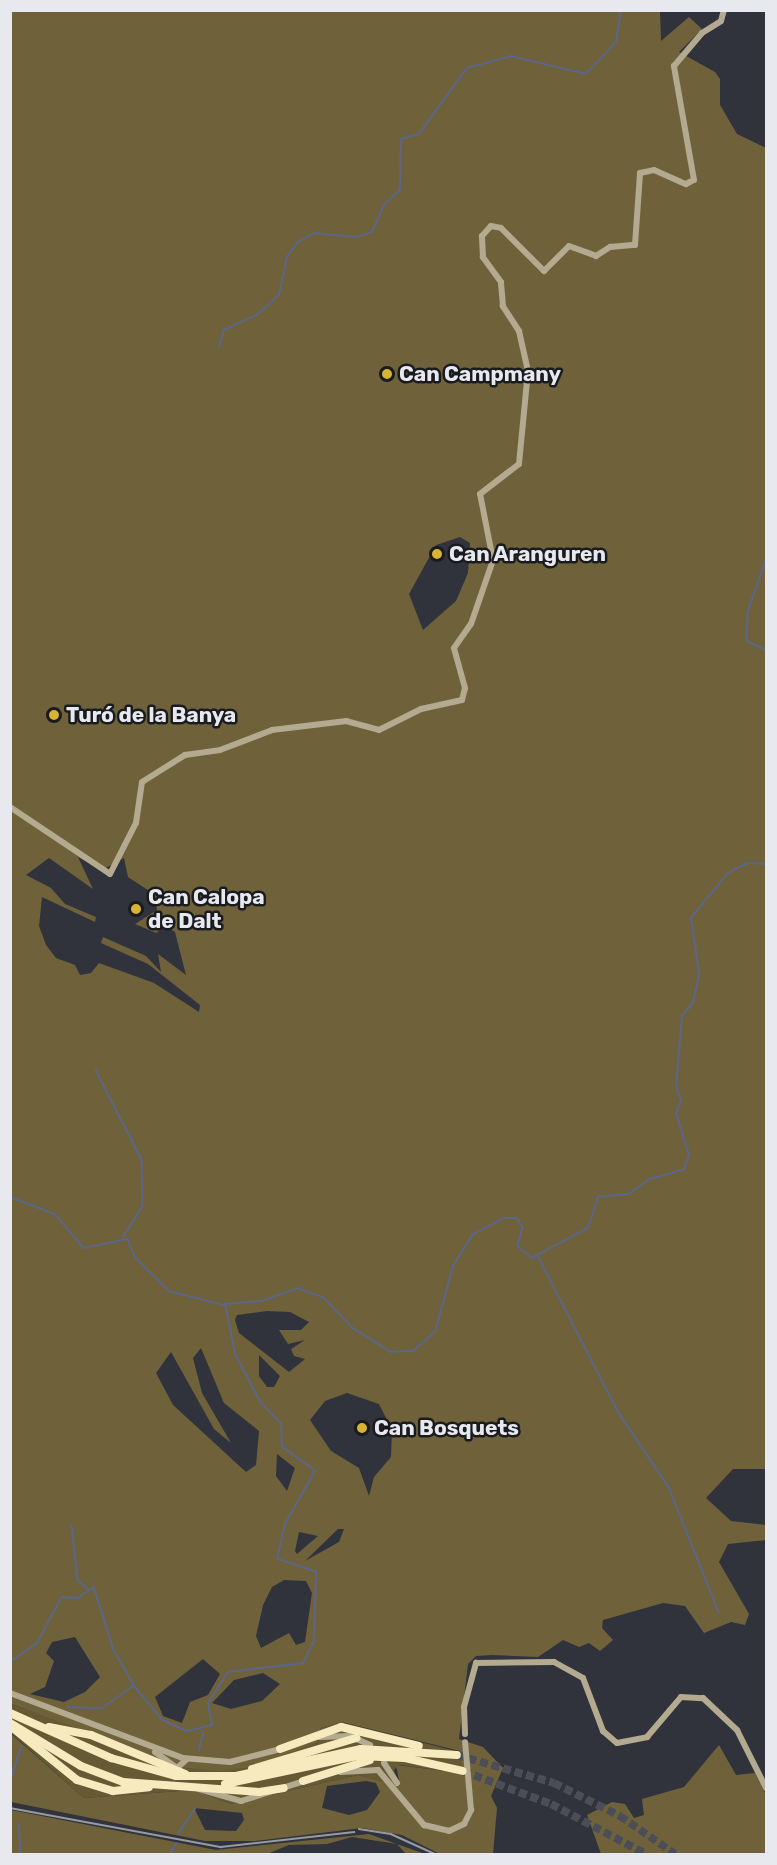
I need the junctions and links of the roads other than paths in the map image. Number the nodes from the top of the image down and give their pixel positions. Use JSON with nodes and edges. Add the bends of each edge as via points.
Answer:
{"nodes":[{"id":1,"x":725,"y":10,"type":"edge"},
{"id":2,"x":10,"y":807,"type":"edge"},
{"id":3,"x":10,"y":1693,"type":"edge"},
{"id":4,"x":10,"y":1713,"type":"edge"},
{"id":5,"x":10,"y":1724,"type":"edge"},
{"id":6,"x":37,"y":1725,"type":"junction"},
{"id":7,"x":356,"y":1737,"type":"junction"},
{"id":8,"x":136,"y":1742,"type":"junction"},
{"id":9,"x":370,"y":1745,"type":"dead end"},
{"id":10,"x":280,"y":1749,"type":"junction"},
{"id":11,"x":441,"y":1752,"type":"junction"},
{"id":12,"x":457,"y":1755,"type":"tunnel mouth"},
{"id":13,"x":199,"y":1761,"type":"junction"},
{"id":14,"x":384,"y":1762,"type":"dead end"},
{"id":15,"x":440,"y":1765,"type":"junction"},
{"id":16,"x":463,"y":1771,"type":"tunnel mouth"},
{"id":17,"x":195,"y":1777,"type":"junction"},
{"id":18,"x":303,"y":1781,"type":"junction"},
{"id":19,"x":208,"y":1782,"type":"junction"},
{"id":20,"x":164,"y":1785,"type":"junction"},
{"id":21,"x":284,"y":1788,"type":"junction"},
{"id":22,"x":766,"y":1788,"type":"edge"},
{"id":23,"x":199,"y":1789,"type":"dead end"},
{"id":24,"x":405,"y":1799,"type":"junction"}],
"edges":[{"from":1,"to":2,"type":"main road","via":[[719,23],[698,36],[678,58],[673,73],[686,112],[683,138],[694,180],[686,184],[654,170],[640,173],[635,245],[610,247],[594,256],[569,246],[544,271],[501,228],[492,226],[482,236],[483,257],[501,282],[528,376],[519,464],[480,494],[493,560],[471,624],[454,648],[466,690],[461,702],[426,707],[380,730],[346,722],[272,730],[220,750],[185,755],[142,782],[136,823],[110,874]]},
{"from":3,"to":8,"type":"main road"},
{"from":4,"to":6,"type":"highway"},
{"from":5,"to":20,"type":"highway","via":[[98,1774]]},
{"from":5,"to":20,"type":"highway","via":[[65,1773],[93,1786],[122,1792]]},
{"from":6,"to":17,"type":"highway","via":[[91,1735]]},
{"from":6,"to":17,"type":"highway","via":[[136,1767]]},
{"from":7,"to":9,"type":"main road"},
{"from":7,"to":10,"type":"main road","via":[[321,1737]]},
{"from":7,"to":19,"type":"highway"},
{"from":8,"to":13,"type":"main road"},
{"from":8,"to":13,"type":"main road","via":[[177,1768],[182,1760]]},
{"from":10,"to":11,"type":"highway","via":[[341,1727]]},
{"from":10,"to":13,"type":"main road","via":[[237,1761]]},
{"from":11,"to":12,"type":"highway"},
{"from":11,"to":19,"type":"highway","via":[[361,1749]]},
{"from":14,"to":24,"type":"main road"},
{"from":15,"to":16,"type":"highway"},
{"from":15,"to":18,"type":"highway","via":[[373,1760]]},
{"from":15,"to":19,"type":"highway","via":[[358,1756]]},
{"from":17,"to":19,"type":"highway"},
{"from":18,"to":21,"type":"main road"},
{"from":18,"to":24,"type":"main road","via":[[378,1770]]},
{"from":19,"to":20,"type":"highway"},
{"from":19,"to":21,"type":"highway","via":[[259,1792]]},
{"from":21,"to":23,"type":"main road","via":[[241,1801]]},
{"from":22,"to":24,"type":"main road","via":[[741,1738],[706,1700],[689,1695],[677,1701],[647,1737],[617,1743],[603,1731],[585,1681],[568,1666],[485,1660],[471,1673],[465,1738],[471,1804],[464,1824],[449,1831],[431,1829]]}]}
